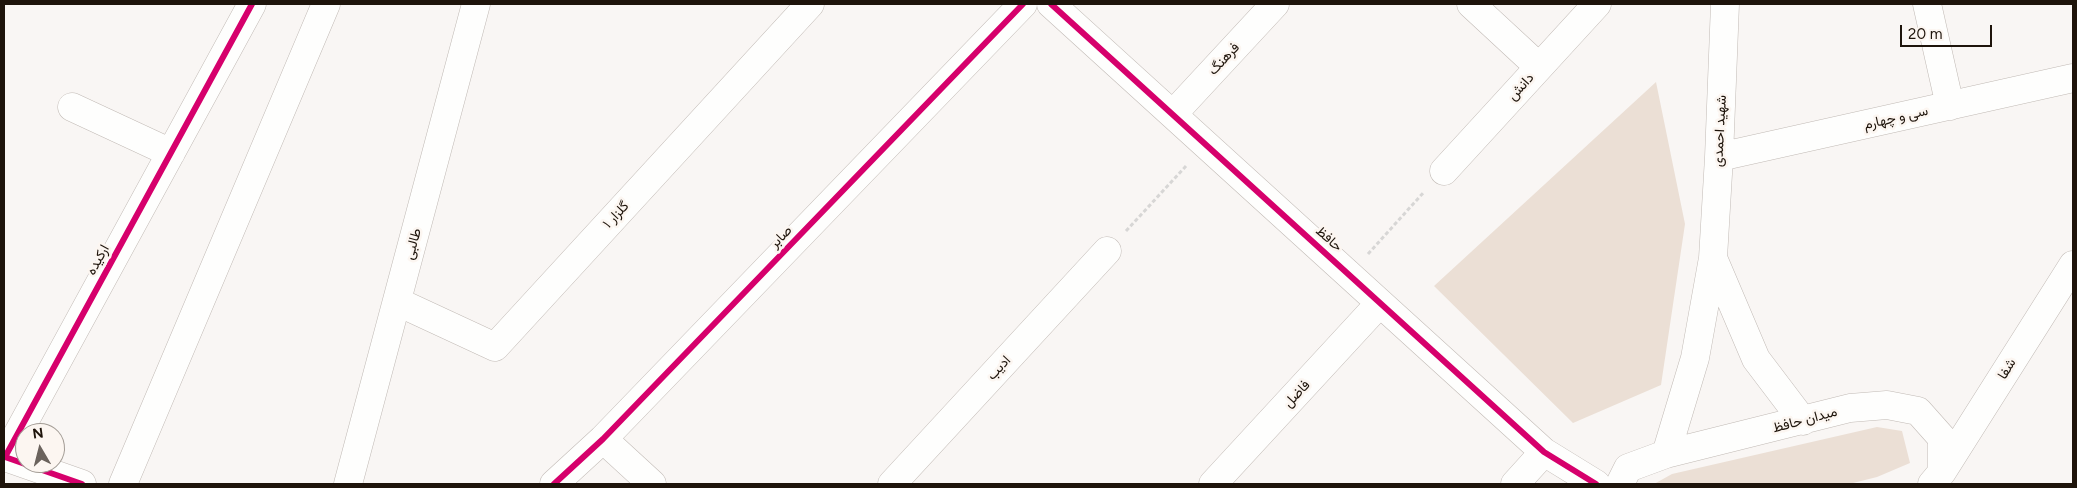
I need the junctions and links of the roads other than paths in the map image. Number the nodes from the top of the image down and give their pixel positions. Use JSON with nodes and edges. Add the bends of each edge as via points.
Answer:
{"nodes":[{"id":1,"x":252,"y":4,"type":"edge"},
{"id":2,"x":326,"y":4,"type":"edge"},
{"id":3,"x":476,"y":4,"type":"edge"},
{"id":4,"x":810,"y":4,"type":"edge"},
{"id":5,"x":1023,"y":4,"type":"edge"},
{"id":6,"x":1051,"y":4,"type":"edge"},
{"id":7,"x":1275,"y":4,"type":"edge"},
{"id":8,"x":1471,"y":4,"type":"edge"},
{"id":9,"x":1597,"y":4,"type":"edge"},
{"id":10,"x":1725,"y":4,"type":"edge"},
{"id":11,"x":1927,"y":4,"type":"edge"},
{"id":12,"x":1539,"y":67,"type":"junction"},
{"id":13,"x":2073,"y":78,"type":"edge"},
{"id":14,"x":1950,"y":106,"type":"junction"},
{"id":15,"x":72,"y":107,"type":"dead end"},
{"id":16,"x":1173,"y":114,"type":"junction"},
{"id":17,"x":171,"y":152,"type":"junction"},
{"id":18,"x":1719,"y":157,"type":"junction"},
{"id":19,"x":1444,"y":171,"type":"road end"},
{"id":20,"x":1107,"y":251,"type":"road end"},
{"id":21,"x":1713,"y":258,"type":"junction"},
{"id":22,"x":2073,"y":265,"type":"edge"},
{"id":23,"x":398,"y":302,"type":"junction"},
{"id":24,"x":1380,"y":303,"type":"junction"},
{"id":25,"x":1803,"y":421,"type":"junction"},
{"id":26,"x":603,"y":439,"type":"junction"},
{"id":27,"x":1544,"y":452,"type":"junction"},
{"id":28,"x":1666,"y":454,"type":"junction"},
{"id":29,"x":1940,"y":479,"type":"edge"},
{"id":30,"x":82,"y":484,"type":"edge"},
{"id":31,"x":123,"y":484,"type":"edge"},
{"id":32,"x":348,"y":484,"type":"edge"},
{"id":33,"x":554,"y":484,"type":"edge"},
{"id":34,"x":652,"y":484,"type":"edge"},
{"id":35,"x":892,"y":484,"type":"edge"},
{"id":36,"x":1213,"y":484,"type":"edge"},
{"id":37,"x":1515,"y":484,"type":"edge"},
{"id":38,"x":1596,"y":484,"type":"edge"},
{"id":39,"x":1620,"y":484,"type":"edge"}],
"edges":[{"from":1,"to":17,"type":"street","name":"ارکیده"},
{"from":2,"to":31,"type":"street"},
{"from":3,"to":23,"type":"street","name":"طالبی"},
{"from":4,"to":23,"type":"street","name":"گلزار ۱","via":[[495,347]]},
{"from":5,"to":26,"type":"street","name":"صابر"},
{"from":6,"to":16,"type":"street","name":"حافظ"},
{"from":7,"to":16,"type":"street","name":"فرهنگ"},
{"from":8,"to":12,"type":"street"},
{"from":9,"to":12,"type":"street","name":"دانش"},
{"from":10,"to":18,"type":"street","name":"شهید احمدی"},
{"from":11,"to":14,"type":"street"},
{"from":12,"to":19,"type":"street","name":"دانش"},
{"from":13,"to":14,"type":"street","name":"سی و چهارم"},
{"from":14,"to":18,"type":"street","name":"سی و چهارم"},
{"from":15,"to":17,"type":"street"},
{"from":16,"to":24,"type":"street","name":"حافظ"},
{"from":17,"to":30,"type":"street","name":"ارکیده","via":[[5,457]]},
{"from":18,"to":21,"type":"street","name":"شهید احمدی"},
{"from":20,"to":35,"type":"street","name":"ادیب"},
{"from":21,"to":25,"type":"street","via":[[1756,358]]},
{"from":21,"to":28,"type":"street","name":"شهید احمدی","via":[[1695,358]]},
{"from":22,"to":29,"type":"street","name":"شفا"},
{"from":23,"to":32,"type":"street","name":"طالبی"},
{"from":24,"to":27,"type":"street","name":"حافظ"},
{"from":24,"to":36,"type":"street","name":"فاضل"},
{"from":25,"to":28,"type":"street","name":"میدان حافظ"},
{"from":25,"to":29,"type":"street","name":"میدان حافظ","via":[[1850,408],[1887,405],[1918,411],[1942,438]]},
{"from":26,"to":33,"type":"street","name":"صابر"},
{"from":26,"to":34,"type":"street"},
{"from":27,"to":37,"type":"street"},
{"from":27,"to":38,"type":"street","name":"حافظ"},
{"from":28,"to":39,"type":"street","name":"میدان حافظ","via":[[1628,468]]}]}
